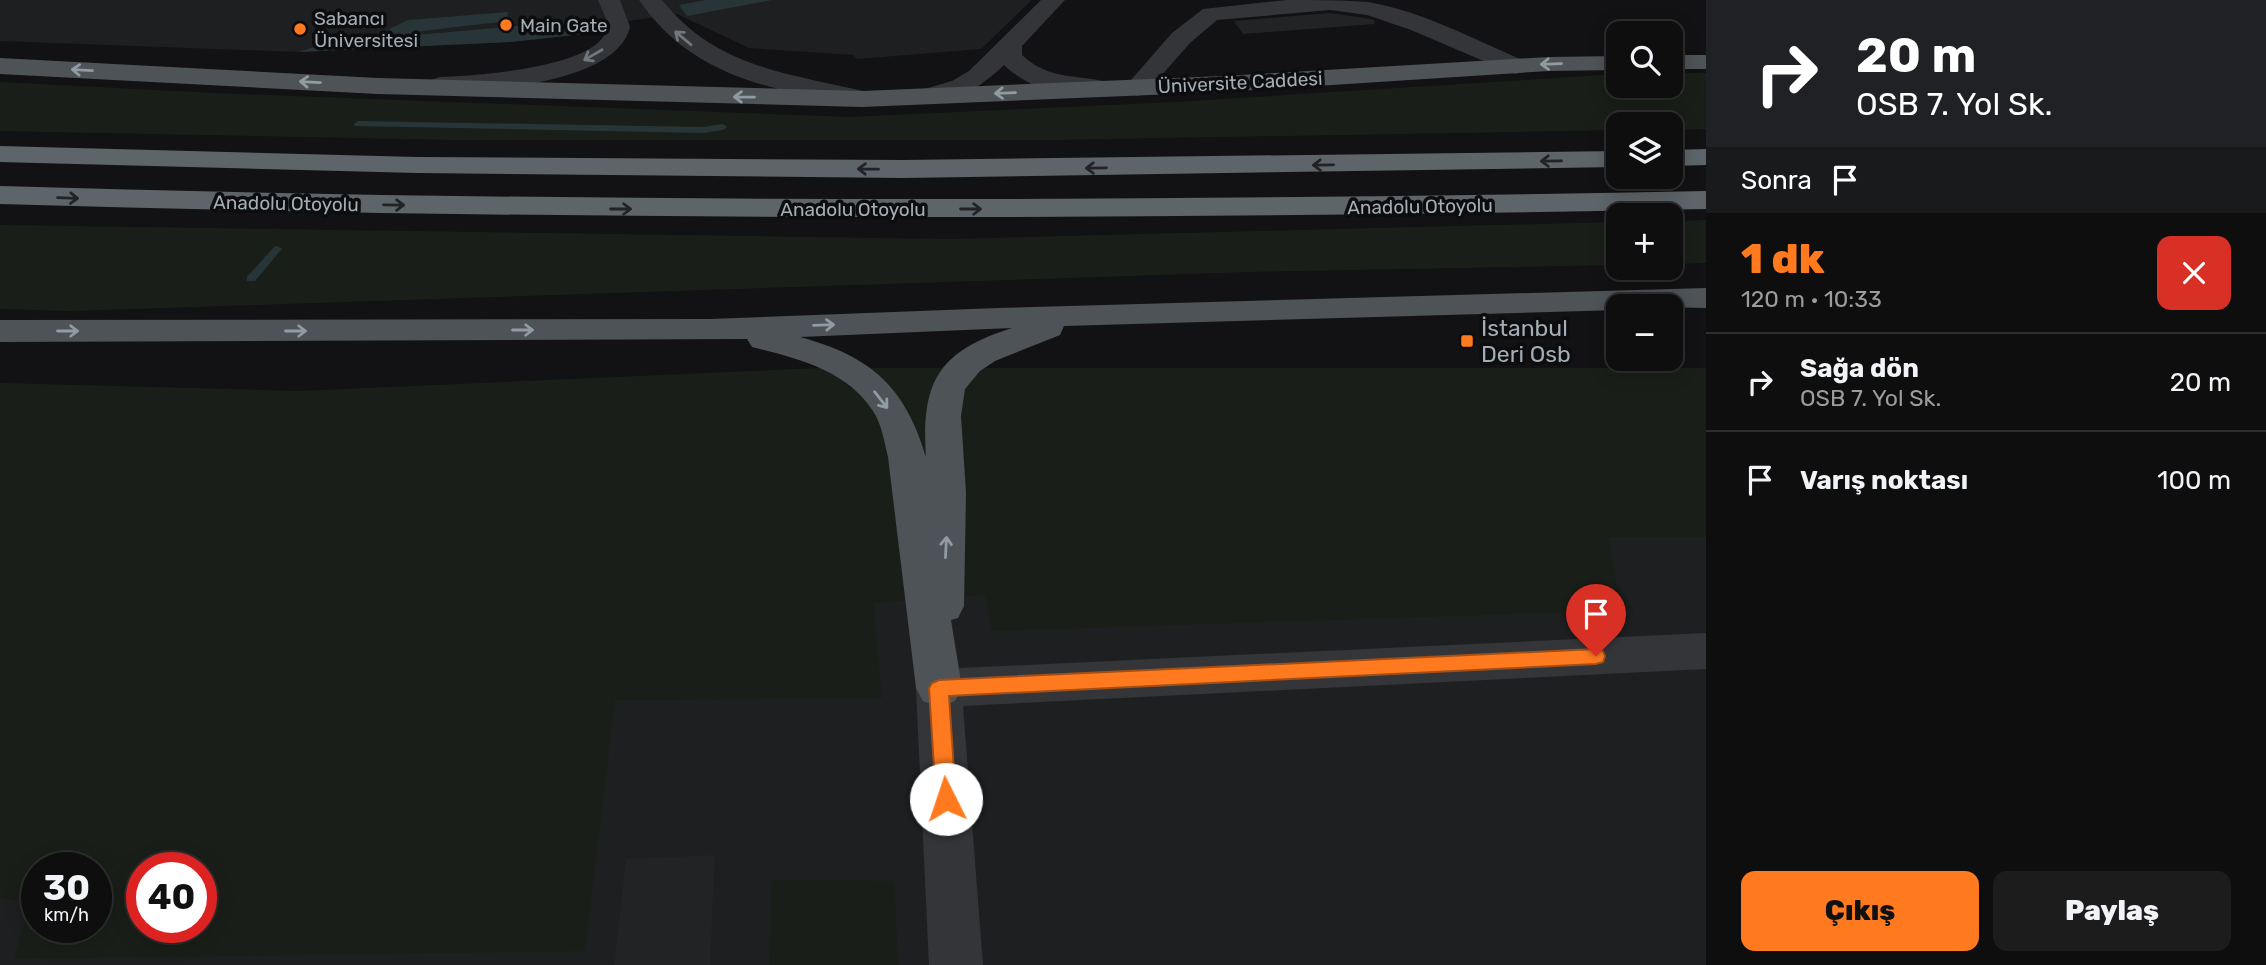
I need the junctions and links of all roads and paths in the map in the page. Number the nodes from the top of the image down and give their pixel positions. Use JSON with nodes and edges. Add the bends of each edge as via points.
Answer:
{"nodes":[{"id":1,"x":609,"y":0,"type":"edge"},
{"id":2,"x":650,"y":0,"type":"edge"},
{"id":3,"x":1054,"y":0,"type":"edge"},
{"id":4,"x":1010,"y":43,"type":"junction"},
{"id":5,"x":1683,"y":62,"type":"edge"},
{"id":6,"x":1706,"y":62,"type":"edge"},
{"id":7,"x":1606,"y":63,"type":"edge"},
{"id":8,"x":0,"y":66,"type":"edge"},
{"id":9,"x":1517,"y":66,"type":"junction"},
{"id":10,"x":378,"y":86,"type":"junction"},
{"id":11,"x":1125,"y":88,"type":"junction"},
{"id":12,"x":930,"y":96,"type":"junction"},
{"id":13,"x":862,"y":99,"type":"junction"},
{"id":14,"x":0,"y":154,"type":"edge"},
{"id":15,"x":1706,"y":157,"type":"edge"},
{"id":16,"x":1683,"y":158,"type":"edge"},
{"id":17,"x":1606,"y":159,"type":"edge"},
{"id":18,"x":0,"y":195,"type":"edge"},
{"id":19,"x":1706,"y":200,"type":"edge"},
{"id":20,"x":1706,"y":298,"type":"edge"},
{"id":21,"x":1106,"y":315,"type":"junction"},
{"id":22,"x":710,"y":330,"type":"junction"},
{"id":23,"x":0,"y":331,"type":"edge"},
{"id":24,"x":1706,"y":651,"type":"edge"},
{"id":25,"x":939,"y":688,"type":"junction"},
{"id":26,"x":956,"y":965,"type":"edge"}],
"edges":[{"from":1,"to":10,"type":"street","one_way":true,"via":[[619,29],[615,38],[572,65],[502,80]]},
{"from":13,"to":2,"type":"street","one_way":true,"via":[[775,81],[712,58],[686,41]]},
{"from":3,"to":4,"type":"street"},
{"from":4,"to":11,"type":"street","via":[[1010,57],[1021,71],[1043,81],[1071,87]]},
{"from":4,"to":12,"type":"street","via":[[978,76]]},
{"from":5,"to":6,"type":"main road"},
{"from":7,"to":9,"type":"main road","name":"Üniversite Caddesi","one_way":true},
{"from":10,"to":8,"type":"main road","name":"Üniversite Caddesi","one_way":true},
{"from":9,"to":11,"type":"main road","name":"Üniversite Caddesi"},
{"from":9,"to":11,"type":"street","via":[[1419,25],[1371,9],[1330,3],[1211,14]]},
{"from":13,"to":10,"type":"main road","name":"Üniversite Caddesi","one_way":true},
{"from":11,"to":12,"type":"main road","name":"Üniversite Caddesi","one_way":true},
{"from":12,"to":13,"type":"main road","name":"Üniversite Caddesi"},
{"from":17,"to":14,"type":"highway","name":"Anadolu Otoyolu","one_way":true,"via":[[903,169],[417,165]]},
{"from":15,"to":16,"type":"highway"},
{"from":18,"to":19,"type":"highway","name":"Anadolu Otoyolu","one_way":true,"via":[[609,209],[1215,209]]},
{"from":20,"to":21,"type":"main road"},
{"from":22,"to":21,"type":"main road","one_way":true},
{"from":25,"to":21,"type":"main road","one_way":true,"via":[[947,534],[943,404],[951,383],[967,363],[990,348]]},
{"from":23,"to":22,"type":"main road","one_way":true},
{"from":22,"to":25,"type":"main road","one_way":true,"via":[[792,344],[831,359],[863,379],[898,423]]},
{"from":24,"to":25,"type":"street"},
{"from":25,"to":26,"type":"street"}]}
